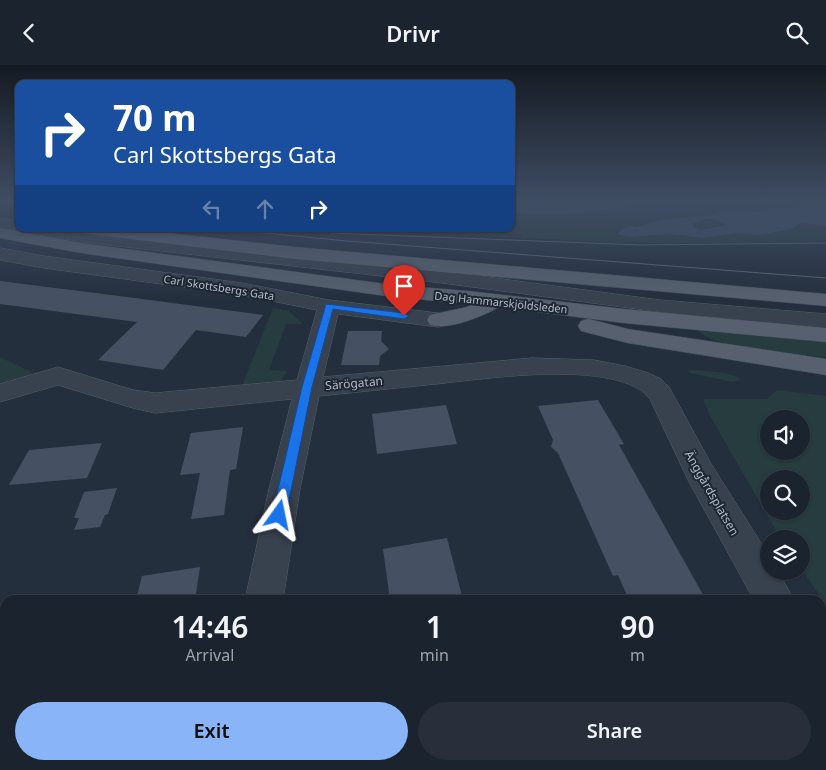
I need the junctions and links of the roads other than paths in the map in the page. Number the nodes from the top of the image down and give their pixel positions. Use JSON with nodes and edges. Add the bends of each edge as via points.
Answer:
{"nodes":[{"id":1,"x":0,"y":233,"type":"edge"},
{"id":2,"x":59,"y":233,"type":"edge"},
{"id":3,"x":122,"y":233,"type":"edge"},
{"id":4,"x":0,"y":254,"type":"edge"},
{"id":5,"x":496,"y":300,"type":"junction"},
{"id":6,"x":826,"y":300,"type":"edge"},
{"id":7,"x":329,"y":306,"type":"junction"},
{"id":8,"x":826,"y":308,"type":"edge"},
{"id":9,"x":660,"y":313,"type":"junction"},
{"id":10,"x":438,"y":321,"type":"joint"},
{"id":11,"x":826,"y":321,"type":"edge"},
{"id":12,"x":826,"y":335,"type":"edge"},
{"id":13,"x":721,"y":350,"type":"junction"},
{"id":14,"x":826,"y":367,"type":"edge"},
{"id":15,"x":652,"y":385,"type":"joint"},
{"id":16,"x":307,"y":387,"type":"junction"},
{"id":17,"x":0,"y":393,"type":"edge"},
{"id":18,"x":265,"y":595,"type":"edge"},
{"id":19,"x":772,"y":595,"type":"edge"}],
"edges":[{"from":1,"to":5,"type":"main road","name":"Dag Hammarskjöldsleden","via":[[282,277]]},
{"from":2,"to":9,"type":"street","via":[[490,283]]},
{"from":3,"to":6,"type":"main road","via":[[295,253]]},
{"from":4,"to":7,"type":"street","name":"Carl Skottsbergs Gata","via":[[242,289]]},
{"from":5,"to":9,"type":"main road","name":"Dag Hammarskjöldsleden"},
{"from":5,"to":10,"type":"main road","via":[[474,312]]},
{"from":5,"to":13,"type":"main road","via":[[628,336]]},
{"from":7,"to":10,"type":"street","name":"Carl Skottsbergs Gata"},
{"from":7,"to":16,"type":"street"},
{"from":8,"to":9,"type":"main road","via":[[704,298],[674,299]]},
{"from":9,"to":11,"type":"street"},
{"from":9,"to":12,"type":"main road","name":"Dag Hammarskjöldsleden"},
{"from":9,"to":13,"type":"main road","via":[[666,327],[682,339]]},
{"from":13,"to":14,"type":"main road"},
{"from":15,"to":16,"type":"street","name":"Särögatan","via":[[623,374],[532,366]]},
{"from":15,"to":19,"type":"street","name":"Änggårdsplatsen"},
{"from":16,"to":17,"type":"street","name":"Särögatan","via":[[155,403],[58,376]]},
{"from":16,"to":18,"type":"street"}]}
